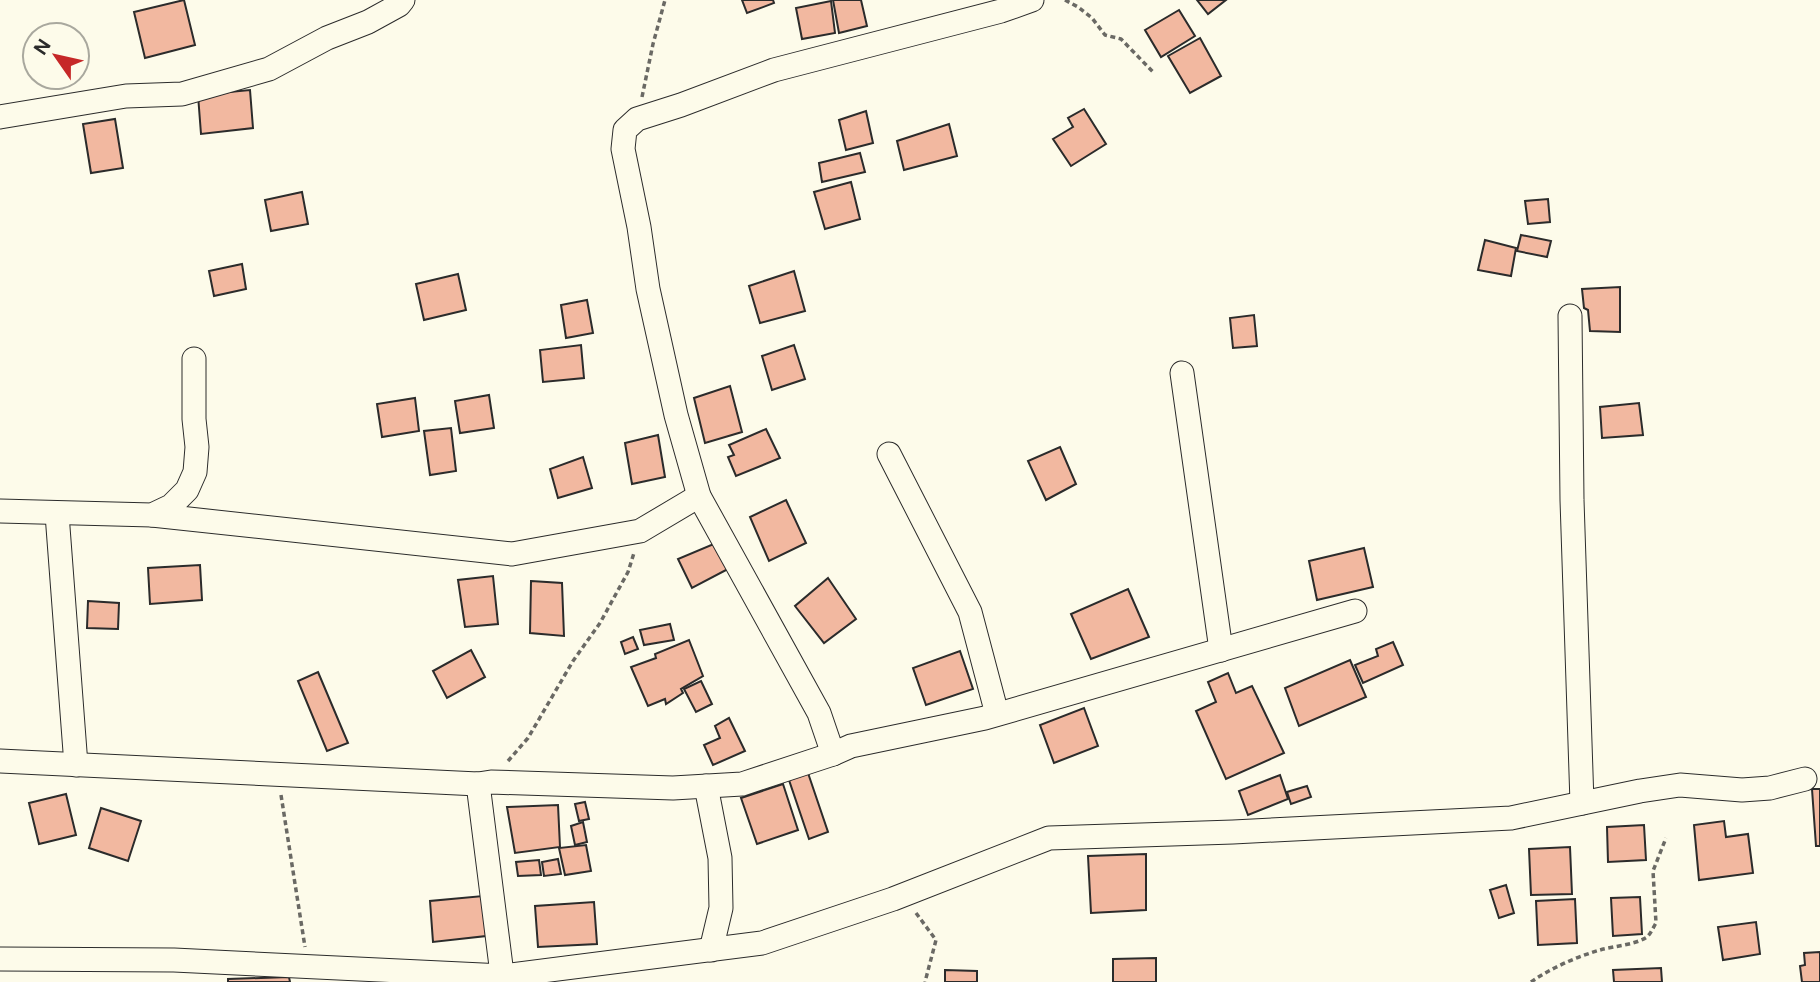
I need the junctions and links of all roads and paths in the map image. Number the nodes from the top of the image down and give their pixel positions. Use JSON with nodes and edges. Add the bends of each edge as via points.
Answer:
{"nodes":[{"id":1,"x":403,"y":0,"type":"edge"},
{"id":2,"x":665,"y":0,"type":"edge"},
{"id":3,"x":1032,"y":0,"type":"edge"},
{"id":4,"x":1065,"y":0,"type":"edge"},
{"id":5,"x":1154,"y":73,"type":"dead end"},
{"id":6,"x":0,"y":117,"type":"edge"},
{"id":7,"x":637,"y":119,"type":"junction"},
{"id":8,"x":1570,"y":316,"type":"dead end"},
{"id":9,"x":194,"y":359,"type":"dead end"},
{"id":10,"x":1182,"y":373,"type":"dead end"},
{"id":11,"x":890,"y":454,"type":"dead end"},
{"id":12,"x":699,"y":496,"type":"junction"},
{"id":13,"x":0,"y":511,"type":"edge"},
{"id":14,"x":57,"y":514,"type":"junction"},
{"id":15,"x":152,"y":515,"type":"junction"},
{"id":16,"x":640,"y":531,"type":"junction"},
{"id":17,"x":1355,"y":611,"type":"dead end"},
{"id":18,"x":1221,"y":650,"type":"junction"},
{"id":19,"x":997,"y":714,"type":"junction"},
{"id":20,"x":833,"y":754,"type":"junction"},
{"id":21,"x":0,"y":761,"type":"edge"},
{"id":22,"x":76,"y":765,"type":"junction"},
{"id":23,"x":277,"y":774,"type":"junction"},
{"id":24,"x":1805,"y":779,"type":"dead end"},
{"id":25,"x":484,"y":783,"type":"junction"},
{"id":26,"x":706,"y":786,"type":"junction"},
{"id":27,"x":1582,"y":803,"type":"junction"},
{"id":28,"x":1666,"y":838,"type":"dead end"},
{"id":29,"x":893,"y":899,"type":"junction"},
{"id":30,"x":711,"y":950,"type":"junction"},
{"id":31,"x":0,"y":959,"type":"edge"},
{"id":32,"x":309,"y":966,"type":"junction"},
{"id":33,"x":503,"y":979,"type":"edge"},
{"id":34,"x":925,"y":982,"type":"edge"},
{"id":35,"x":1531,"y":982,"type":"edge"}],
"edges":[{"from":1,"to":6,"type":"street","via":[[368,22],[269,69],[182,94],[126,96]]},
{"from":2,"to":7,"type":"path"},
{"from":3,"to":7,"type":"street","via":[[774,70]]},
{"from":4,"to":5,"type":"path","via":[[1092,18],[1105,35],[1121,39]]},
{"from":7,"to":12,"type":"street","via":[[625,130],[623,149],[664,365]]},
{"from":8,"to":27,"type":"street"},
{"from":9,"to":15,"type":"street","via":[[195,472],[187,490],[171,506]]},
{"from":10,"to":18,"type":"street"},
{"from":11,"to":19,"type":"street","via":[[970,612]]},
{"from":12,"to":16,"type":"street"},
{"from":12,"to":20,"type":"street","via":[[819,713]]},
{"from":13,"to":14,"type":"street"},
{"from":14,"to":15,"type":"street"},
{"from":14,"to":22,"type":"street"},
{"from":15,"to":16,"type":"street","via":[[512,554]]},
{"from":16,"to":25,"type":"path","via":[[628,572],[600,623],[528,738]]},
{"from":17,"to":18,"type":"street"},
{"from":18,"to":19,"type":"street"},
{"from":19,"to":20,"type":"street","via":[[851,746]]},
{"from":20,"to":26,"type":"street","via":[[742,784]]},
{"from":21,"to":22,"type":"street"},
{"from":22,"to":23,"type":"street"},
{"from":23,"to":25,"type":"street"},
{"from":23,"to":32,"type":"path"},
{"from":24,"to":27,"type":"street","via":[[1742,790],[1680,785]]},
{"from":25,"to":26,"type":"street"},
{"from":25,"to":33,"type":"street"},
{"from":26,"to":30,"type":"street","via":[[720,858],[721,908]]},
{"from":27,"to":29,"type":"street","via":[[1511,818],[1049,838]]},
{"from":28,"to":35,"type":"path","via":[[1653,871],[1656,923],[1647,937],[1571,960]]},
{"from":29,"to":30,"type":"street","via":[[762,943]]},
{"from":29,"to":34,"type":"path","via":[[913,910],[936,940]]},
{"from":30,"to":33,"type":"street"},
{"from":31,"to":32,"type":"street"},
{"from":32,"to":33,"type":"street"}]}
